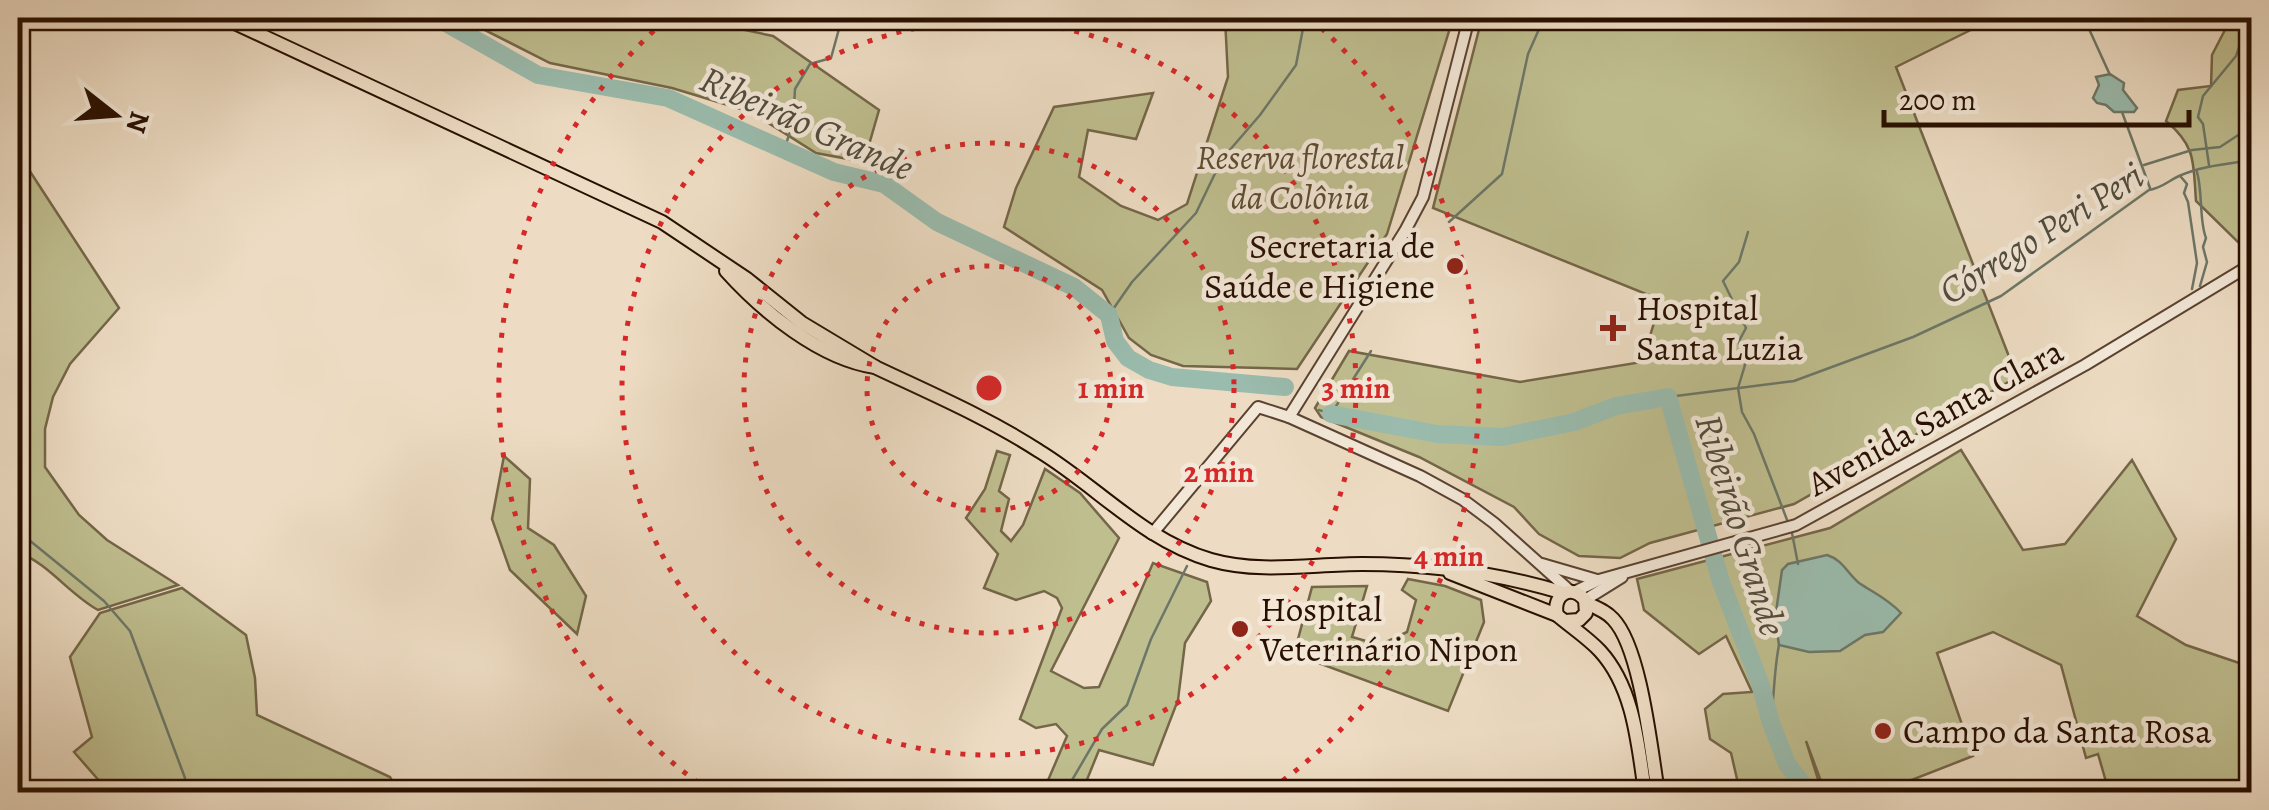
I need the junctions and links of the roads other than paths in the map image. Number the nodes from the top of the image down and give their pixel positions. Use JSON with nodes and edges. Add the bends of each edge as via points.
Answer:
{"nodes":[{"id":1,"x":224,"y":18,"type":"edge"},
{"id":2,"x":1469,"y":18,"type":"edge"},
{"id":3,"x":2252,"y":264,"type":"edge"},
{"id":4,"x":1289,"y":416,"type":"junction"},
{"id":5,"x":1152,"y":534,"type":"junction"},
{"id":6,"x":1536,"y":562,"type":"junction"},
{"id":7,"x":1438,"y":568,"type":"junction"},
{"id":8,"x":1626,"y":573,"type":"junction"},
{"id":9,"x":1599,"y":580,"type":"junction"},
{"id":10,"x":1576,"y":596,"type":"junction"},
{"id":11,"x":1561,"y":618,"type":"junction"},
{"id":12,"x":1645,"y":792,"type":"edge"},
{"id":13,"x":1658,"y":792,"type":"edge"}],
"edges":[{"from":1,"to":5,"type":"main road","via":[[662,222],[806,337],[1031,445]]},
{"from":2,"to":4,"type":"street","via":[[1415,214]]},
{"from":3,"to":8,"type":"street","name":"Avenida Santa Clara","via":[[1796,525]]},
{"from":4,"to":5,"type":"street","via":[[1258,407]]},
{"from":4,"to":6,"type":"street","via":[[1462,499]]},
{"from":5,"to":7,"type":"main road","via":[[1242,566]]},
{"from":6,"to":9,"type":"street"},
{"from":6,"to":10,"type":"street"},
{"from":7,"to":10,"type":"main road"},
{"from":7,"to":11,"type":"main road"},
{"from":8,"to":9,"type":"street","name":"Avenida Santa Clara"},
{"from":8,"to":10,"type":"street","name":"Avenida Santa Clara"},
{"from":9,"to":10,"type":"street","name":"Avenida Santa Clara"},
{"from":10,"to":11,"type":"main road","via":[[1557,600]]},
{"from":10,"to":11,"type":"main road","via":[[1583,617]]},
{"from":10,"to":13,"type":"main road","via":[[1612,618],[1624,636]]},
{"from":11,"to":12,"type":"main road","via":[[1599,650],[1617,676],[1634,724]]}]}
